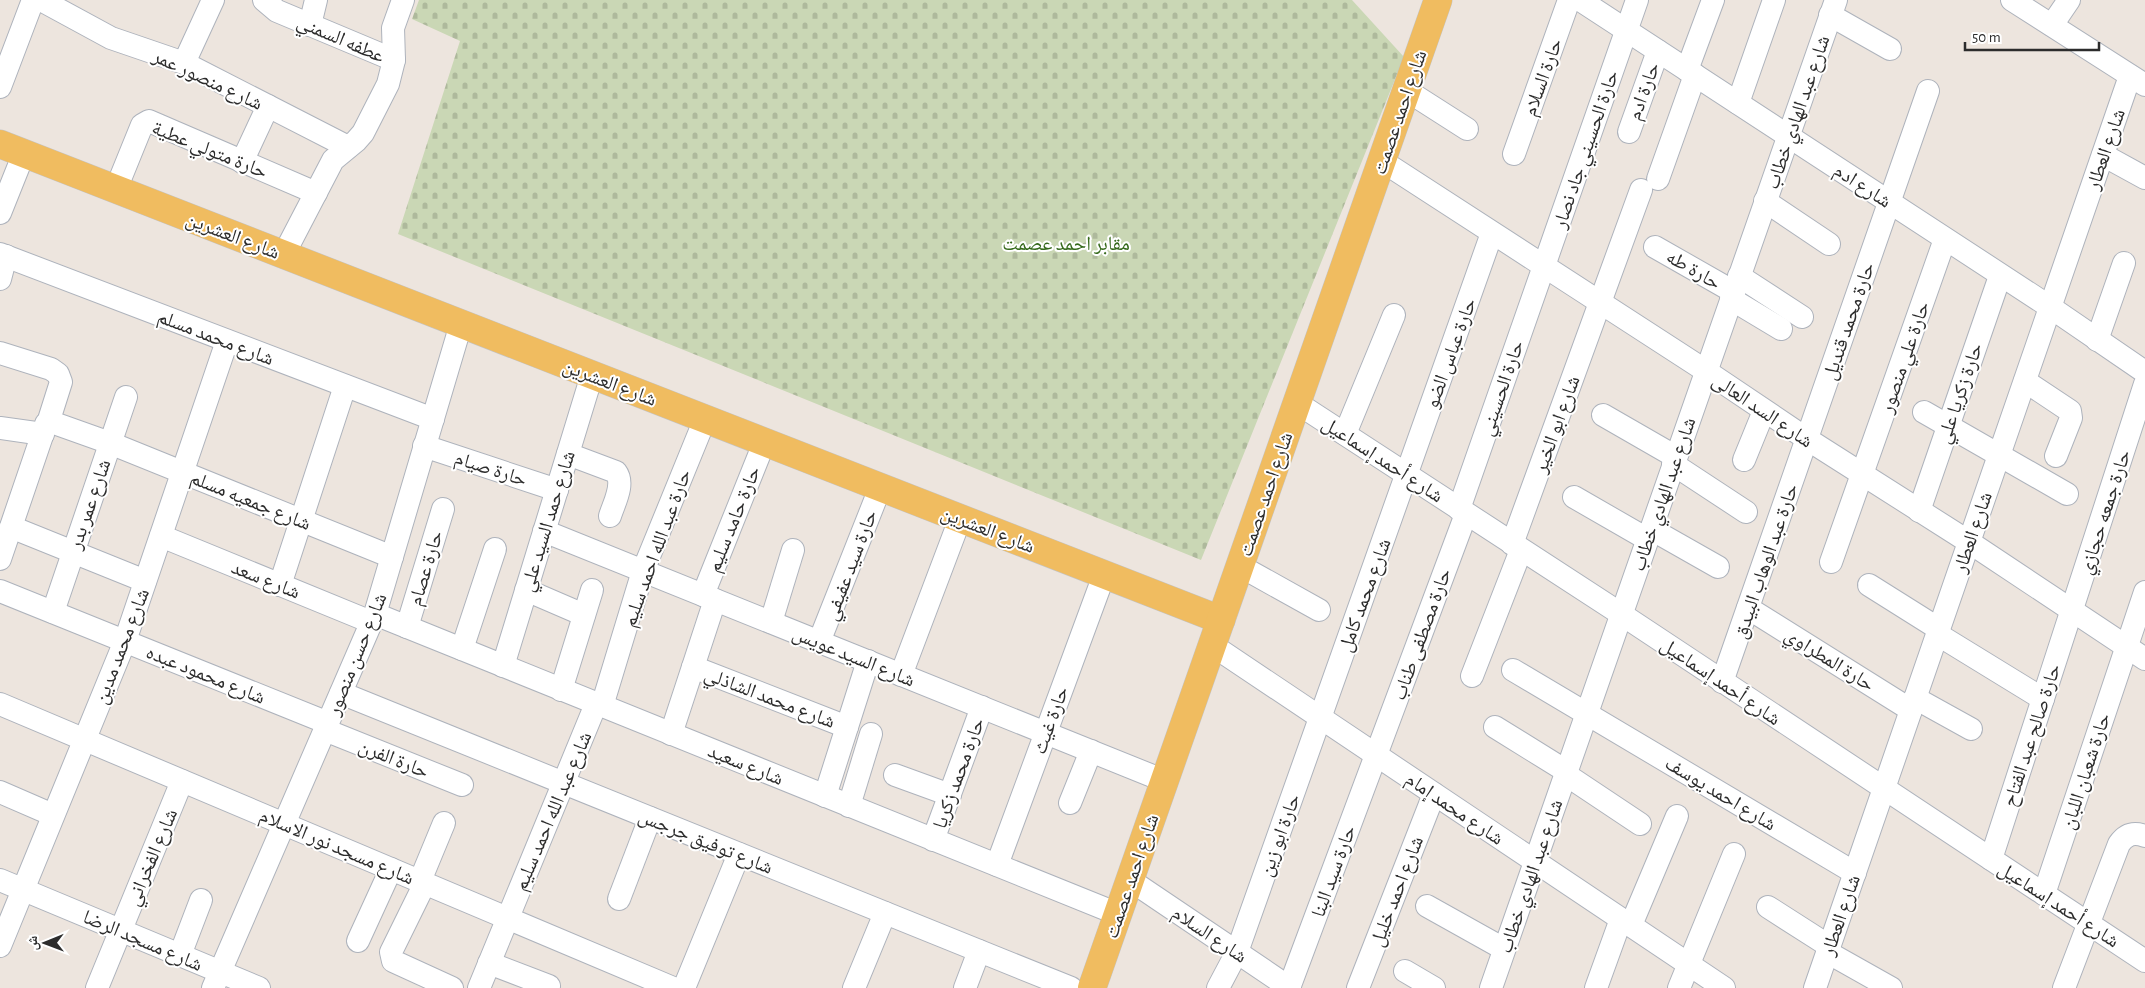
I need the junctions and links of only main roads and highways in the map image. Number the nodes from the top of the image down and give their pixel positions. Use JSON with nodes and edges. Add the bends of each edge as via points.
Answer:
{"nodes":[{"id":1,"x":1438,"y":0,"type":"edge"},
{"id":2,"x":12,"y":149,"type":"edge"},
{"id":3,"x":1216,"y":633,"type":"junction"},
{"id":4,"x":1092,"y":988,"type":"edge"}],
"edges":[{"from":1,"to":3,"type":"main road","name":"شارع احمد عصمت"},
{"from":2,"to":3,"type":"main road","name":"شارع العشرين","via":[[1104,575]]},
{"from":3,"to":4,"type":"main road","name":"شارع احمد عصمت"}]}
